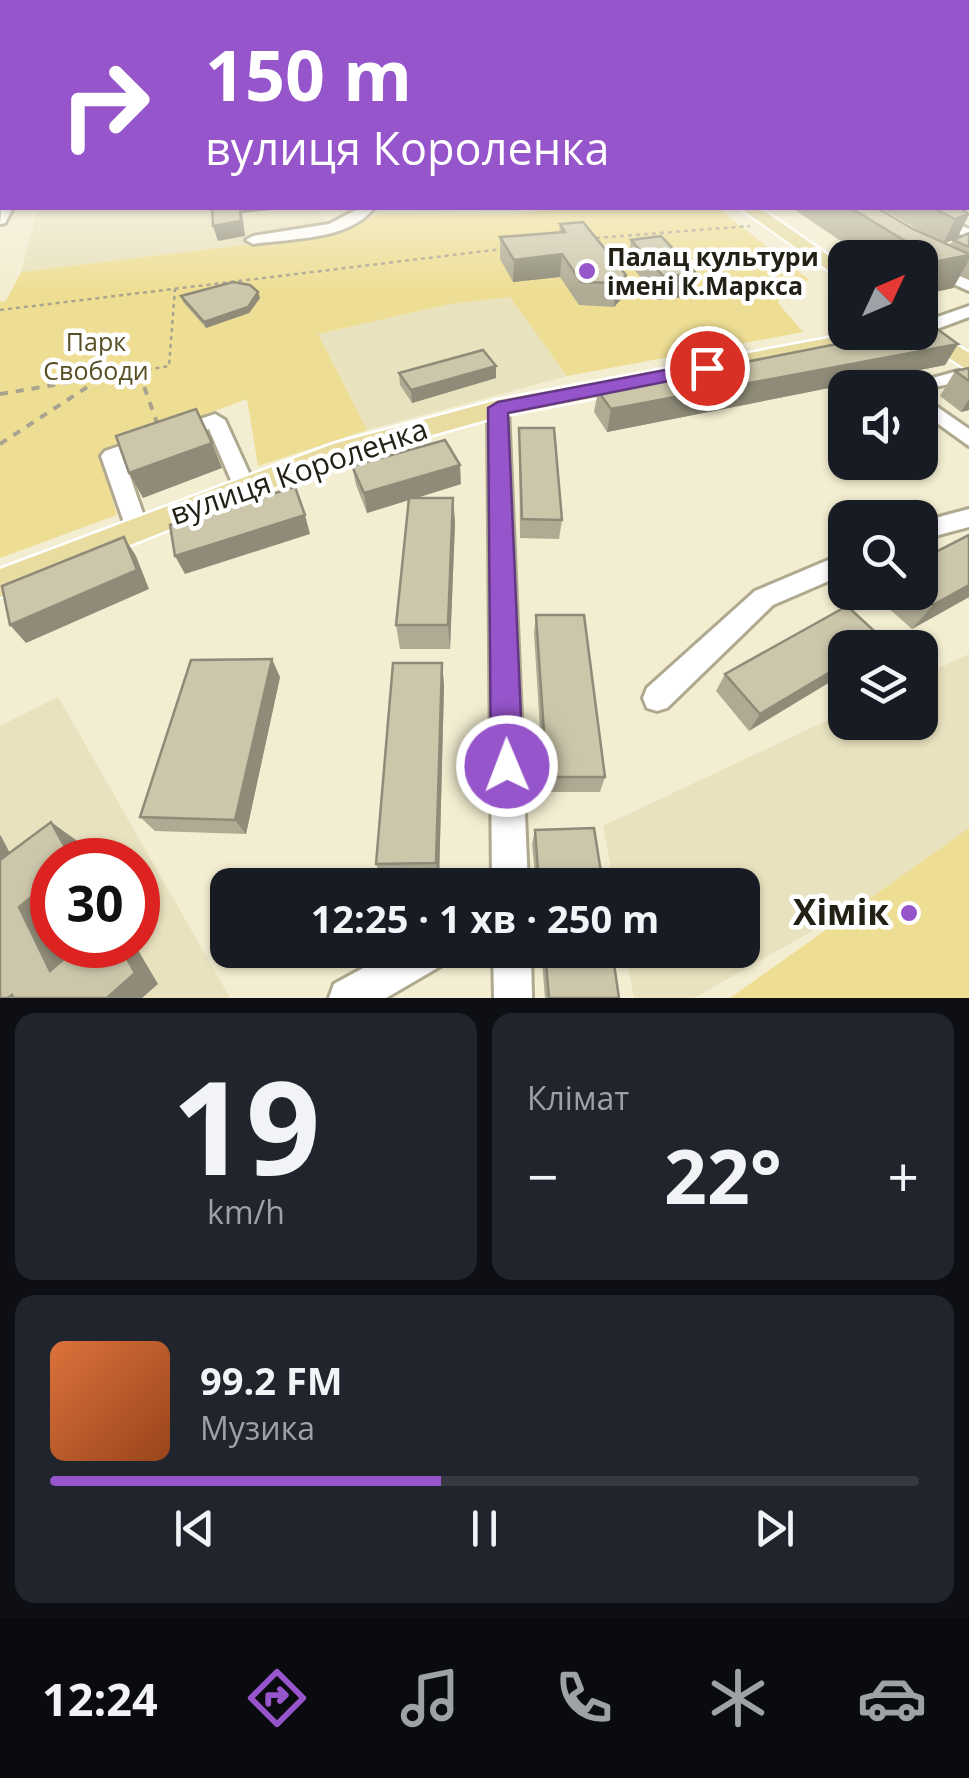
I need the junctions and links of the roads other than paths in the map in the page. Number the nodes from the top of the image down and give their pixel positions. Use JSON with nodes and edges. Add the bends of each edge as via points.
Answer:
{"nodes":[{"id":1,"x":367,"y":210,"type":"edge"},
{"id":2,"x":922,"y":210,"type":"edge"},
{"id":3,"x":750,"y":217,"type":"edge"},
{"id":4,"x":969,"y":234,"type":"edge"},
{"id":5,"x":252,"y":240,"type":"dead end"},
{"id":6,"x":969,"y":242,"type":"edge"},
{"id":7,"x":953,"y":249,"type":"edge"},
{"id":8,"x":828,"y":265,"type":"edge"},
{"id":9,"x":938,"y":271,"type":"edge"},
{"id":10,"x":969,"y":286,"type":"edge"},
{"id":11,"x":969,"y":311,"type":"edge"},
{"id":12,"x":938,"y":322,"type":"edge"},
{"id":13,"x":938,"y":342,"type":"edge"},
{"id":14,"x":828,"y":346,"type":"edge"},
{"id":15,"x":969,"y":364,"type":"edge"},
{"id":16,"x":969,"y":374,"type":"edge"},
{"id":17,"x":938,"y":381,"type":"edge"},
{"id":18,"x":498,"y":408,"type":"junction"},
{"id":19,"x":938,"y":415,"type":"edge"},
{"id":20,"x":969,"y":440,"type":"edge"},
{"id":21,"x":244,"y":486,"type":"junction"},
{"id":22,"x":969,"y":518,"type":"edge"},
{"id":23,"x":938,"y":526,"type":"edge"},
{"id":24,"x":136,"y":528,"type":"junction"},
{"id":25,"x":828,"y":570,"type":"edge"},
{"id":26,"x":0,"y":583,"type":"edge"},
{"id":27,"x":657,"y":698,"type":"dead end"},
{"id":28,"x":510,"y":868,"type":"edge"},
{"id":29,"x":401,"y":968,"type":"edge"},
{"id":30,"x":512,"y":968,"type":"edge"},
{"id":31,"x":348,"y":998,"type":"edge"},
{"id":32,"x":513,"y":998,"type":"edge"}],
"edges":[{"from":1,"to":5,"type":"street","via":[[345,225]]},
{"from":2,"to":4,"type":"street"},
{"from":3,"to":8,"type":"main road"},
{"from":6,"to":7,"type":"street"},
{"from":9,"to":10,"type":"street"},
{"from":11,"to":12,"type":"street"},
{"from":13,"to":15,"type":"main road"},
{"from":14,"to":18,"type":"main road","name":"вулиця Короленка"},
{"from":16,"to":17,"type":"street"},
{"from":18,"to":21,"type":"main road","name":"вулиця Короленка"},
{"from":18,"to":28,"type":"street"},
{"from":19,"to":20,"type":"street"},
{"from":21,"to":24,"type":"main road","name":"вулиця Короленка"},
{"from":21,"to":24,"type":"street","via":[[214,420],[112,456]]},
{"from":22,"to":23,"type":"street"},
{"from":24,"to":26,"type":"main road","name":"вулиця Короленка"},
{"from":25,"to":27,"type":"street","via":[[764,598]]},
{"from":29,"to":31,"type":"street"},
{"from":30,"to":32,"type":"street"}]}
